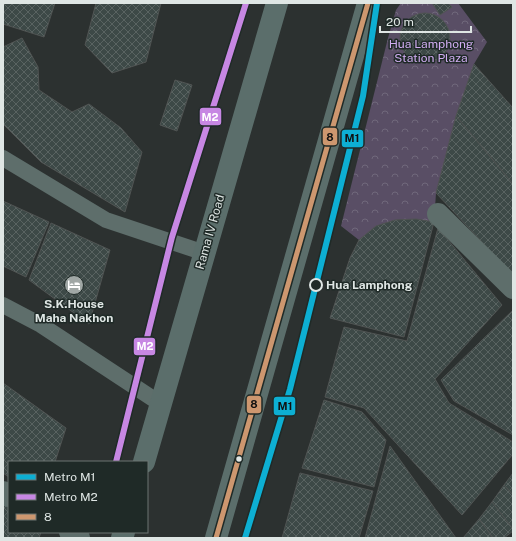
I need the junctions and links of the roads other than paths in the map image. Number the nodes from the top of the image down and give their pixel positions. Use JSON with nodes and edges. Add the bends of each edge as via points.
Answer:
{"nodes":[{"id":1,"x":277,"y":3,"type":"edge"},
{"id":2,"x":368,"y":3,"type":"edge"},
{"id":3,"x":3,"y":158,"type":"edge"},
{"id":4,"x":438,"y":214,"type":"dead end"},
{"id":5,"x":205,"y":253,"type":"junction"},
{"id":6,"x":513,"y":287,"type":"edge"},
{"id":7,"x":3,"y":305,"type":"edge"},
{"id":8,"x":161,"y":404,"type":"junction"},
{"id":9,"x":144,"y":461,"type":"edge"},
{"id":10,"x":216,"y":538,"type":"edge"}],
"edges":[{"from":1,"to":5,"type":"main road","name":"Rama IV Road"},
{"from":2,"to":10,"type":"main road"},
{"from":3,"to":5,"type":"lane","via":[[106,220]]},
{"from":4,"to":6,"type":"street"},
{"from":5,"to":8,"type":"main road","name":"Rama IV Road"},
{"from":7,"to":8,"type":"lane","via":[[41,325]]},
{"from":8,"to":9,"type":"main road","name":"Rama IV Road"}]}
